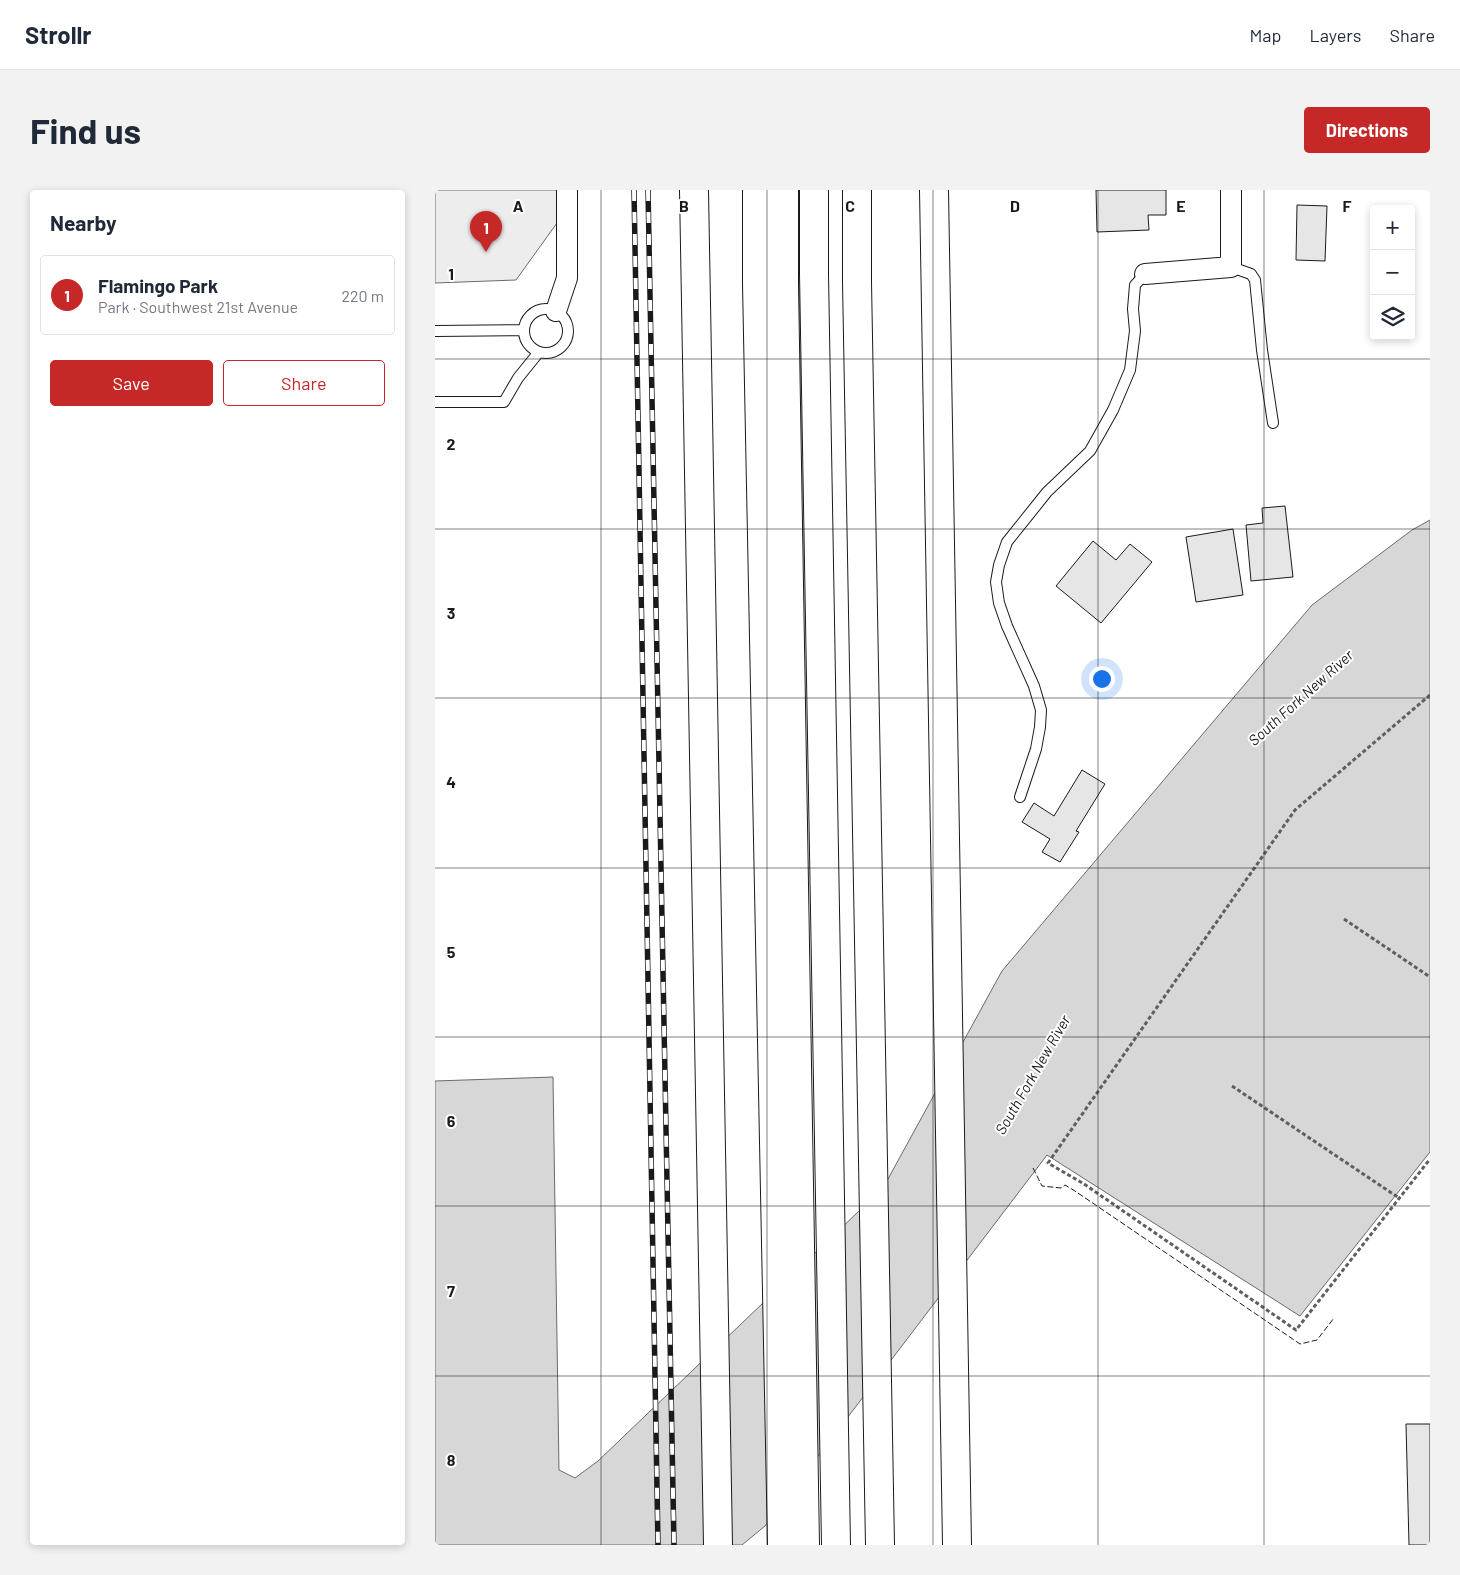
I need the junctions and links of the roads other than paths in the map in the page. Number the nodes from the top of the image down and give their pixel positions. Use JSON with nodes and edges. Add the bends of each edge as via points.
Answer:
{"nodes":[{"id":1,"x":567,"y":190,"type":"edge"},
{"id":2,"x":694,"y":190,"type":"edge"},
{"id":3,"x":757,"y":190,"type":"edge"},
{"id":4,"x":784,"y":190,"type":"edge"},
{"id":5,"x":814,"y":190,"type":"edge"},
{"id":6,"x":857,"y":190,"type":"edge"},
{"id":7,"x":934,"y":190,"type":"edge"},
{"id":8,"x":1231,"y":190,"type":"edge"},
{"id":9,"x":1231,"y":267,"type":"junction"},
{"id":10,"x":1145,"y":274,"type":"joint"},
{"id":11,"x":557,"y":311,"type":"junction"},
{"id":12,"x":523,"y":330,"type":"junction"},
{"id":13,"x":435,"y":331,"type":"edge"},
{"id":14,"x":539,"y":352,"type":"junction"},
{"id":15,"x":435,"y":402,"type":"edge"},
{"id":16,"x":1273,"y":423,"type":"dead end"},
{"id":17,"x":1020,"y":797,"type":"dead end"},
{"id":18,"x":718,"y":1545,"type":"edge"},
{"id":19,"x":782,"y":1545,"type":"edge"},
{"id":20,"x":805,"y":1545,"type":"edge"},
{"id":21,"x":836,"y":1545,"type":"edge"},
{"id":22,"x":880,"y":1545,"type":"edge"},
{"id":23,"x":957,"y":1545,"type":"edge"}],
"edges":[{"from":1,"to":11,"type":"street","via":[[567,278]]},
{"from":2,"to":18,"type":"highway"},
{"from":3,"to":19,"type":"highway"},
{"from":4,"to":20,"type":"highway"},
{"from":5,"to":21,"type":"highway"},
{"from":6,"to":22,"type":"highway"},
{"from":7,"to":23,"type":"highway"},
{"from":8,"to":9,"type":"street"},
{"from":9,"to":10,"type":"street"},
{"from":9,"to":16,"type":"lane","via":[[1251,274],[1255,280]]},
{"from":10,"to":17,"type":"lane","via":[[1135,285],[1135,331],[1130,370],[1113,410],[1090,451],[1047,492],[1007,542],[999,565],[996,582],[999,603],[1041,710],[1036,750]]},
{"from":11,"to":12,"type":"lane","via":[[542,309],[535,312],[529,316]]},
{"from":11,"to":14,"type":"lane","via":[[567,322],[568,336],[560,348]]},
{"from":12,"to":13,"type":"lane"},
{"from":12,"to":14,"type":"lane","via":[[528,344]]},
{"from":14,"to":15,"type":"lane","via":[[504,402]]}]}
